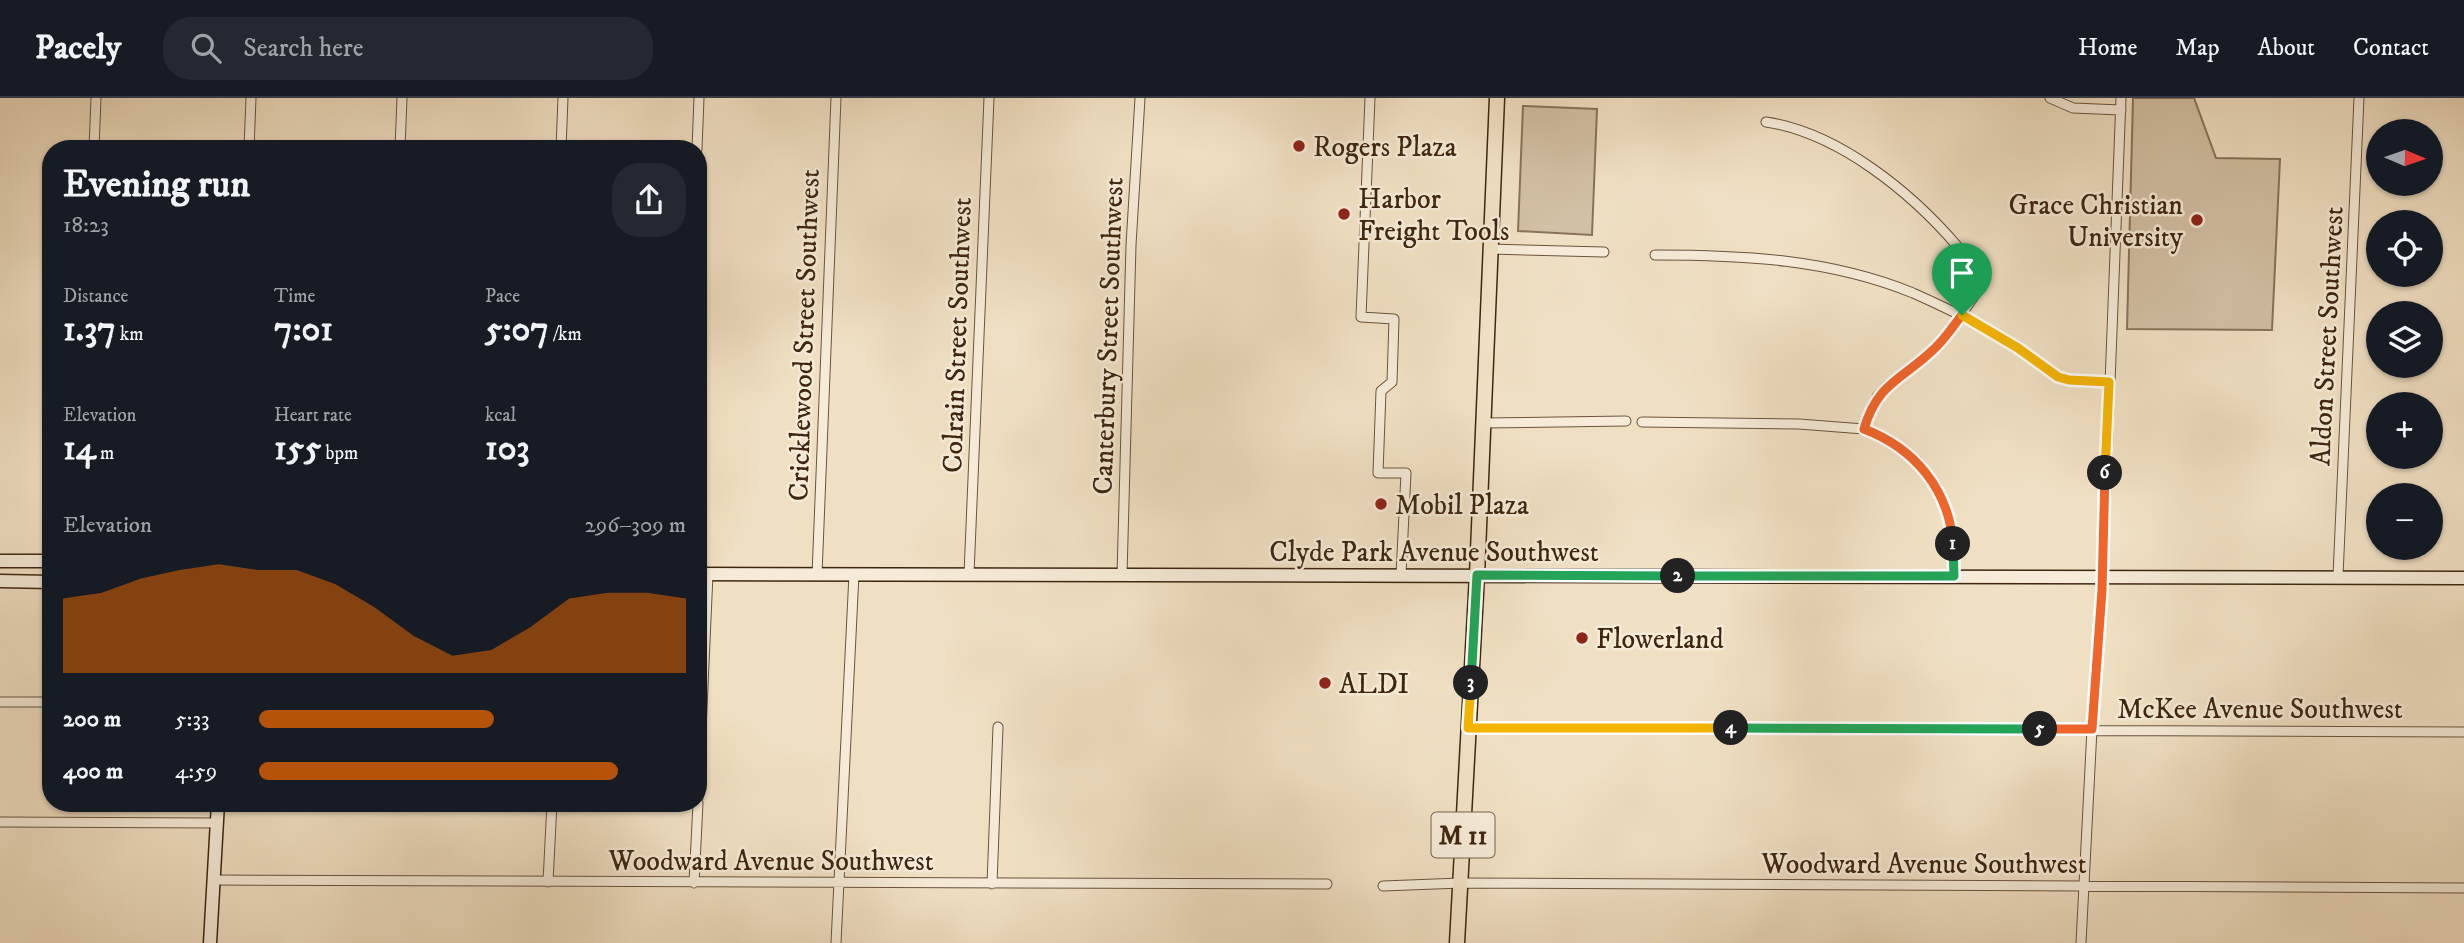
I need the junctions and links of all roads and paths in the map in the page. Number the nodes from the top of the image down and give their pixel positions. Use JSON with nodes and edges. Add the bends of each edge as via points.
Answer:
{"nodes":[{"id":1,"x":96,"y":98,"type":"edge"},
{"id":2,"x":251,"y":98,"type":"edge"},
{"id":3,"x":402,"y":98,"type":"edge"},
{"id":4,"x":563,"y":98,"type":"edge"},
{"id":5,"x":699,"y":98,"type":"edge"},
{"id":6,"x":836,"y":98,"type":"edge"},
{"id":7,"x":989,"y":98,"type":"edge"},
{"id":8,"x":1140,"y":98,"type":"edge"},
{"id":9,"x":1370,"y":98,"type":"edge"},
{"id":10,"x":1497,"y":98,"type":"edge"},
{"id":11,"x":2050,"y":98,"type":"edge"},
{"id":12,"x":2121,"y":98,"type":"edge"},
{"id":13,"x":2359,"y":98,"type":"edge"},
{"id":14,"x":2121,"y":110,"type":"junction"},
{"id":15,"x":1766,"y":122,"type":"dead end"},
{"id":16,"x":94,"y":140,"type":"edge"},
{"id":17,"x":249,"y":140,"type":"edge"},
{"id":18,"x":400,"y":140,"type":"edge"},
{"id":19,"x":561,"y":140,"type":"edge"},
{"id":20,"x":697,"y":140,"type":"edge"},
{"id":21,"x":1490,"y":249,"type":"junction"},
{"id":22,"x":1604,"y":251,"type":"dead end"},
{"id":23,"x":1655,"y":255,"type":"dead end"},
{"id":24,"x":1962,"y":315,"type":"junction"},
{"id":25,"x":2109,"y":382,"type":"junction"},
{"id":26,"x":1626,"y":421,"type":"dead end"},
{"id":27,"x":1642,"y":422,"type":"dead end"},
{"id":28,"x":1483,"y":423,"type":"junction"},
{"id":29,"x":1864,"y":429,"type":"junction"},
{"id":30,"x":0,"y":561,"type":"edge"},
{"id":31,"x":42,"y":561,"type":"edge"},
{"id":32,"x":707,"y":574,"type":"edge"},
{"id":33,"x":854,"y":574,"type":"junction"},
{"id":34,"x":817,"y":575,"type":"junction"},
{"id":35,"x":969,"y":575,"type":"junction"},
{"id":36,"x":1122,"y":575,"type":"junction"},
{"id":37,"x":1401,"y":575,"type":"junction"},
{"id":38,"x":1477,"y":575,"type":"junction"},
{"id":39,"x":1954,"y":576,"type":"junction"},
{"id":40,"x":2102,"y":576,"type":"junction"},
{"id":41,"x":2338,"y":576,"type":"junction"},
{"id":42,"x":2464,"y":578,"type":"edge"},
{"id":43,"x":0,"y":581,"type":"edge"},
{"id":44,"x":42,"y":582,"type":"edge"},
{"id":45,"x":0,"y":702,"type":"edge"},
{"id":46,"x":42,"y":702,"type":"edge"},
{"id":47,"x":998,"y":727,"type":"dead end"},
{"id":48,"x":1468,"y":728,"type":"junction"},
{"id":49,"x":2092,"y":729,"type":"junction"},
{"id":50,"x":2464,"y":732,"type":"edge"},
{"id":51,"x":218,"y":812,"type":"edge"},
{"id":52,"x":552,"y":812,"type":"edge"},
{"id":53,"x":698,"y":812,"type":"edge"},
{"id":54,"x":0,"y":822,"type":"edge"},
{"id":55,"x":217,"y":823,"type":"junction"},
{"id":56,"x":214,"y":880,"type":"junction"},
{"id":57,"x":548,"y":882,"type":"junction"},
{"id":58,"x":694,"y":883,"type":"junction"},
{"id":59,"x":1461,"y":883,"type":"junction"},
{"id":60,"x":839,"y":884,"type":"junction"},
{"id":61,"x":992,"y":884,"type":"junction"},
{"id":62,"x":1327,"y":884,"type":"dead end"},
{"id":63,"x":1383,"y":886,"type":"dead end"},
{"id":64,"x":2084,"y":886,"type":"junction"},
{"id":65,"x":2464,"y":888,"type":"edge"},
{"id":66,"x":211,"y":943,"type":"edge"},
{"id":67,"x":836,"y":943,"type":"edge"},
{"id":68,"x":1457,"y":943,"type":"edge"},
{"id":69,"x":2081,"y":943,"type":"edge"}],
"edges":[{"from":1,"to":16,"type":"street"},
{"from":2,"to":17,"type":"street"},
{"from":3,"to":18,"type":"street"},
{"from":4,"to":19,"type":"street"},
{"from":5,"to":20,"type":"street"},
{"from":6,"to":34,"type":"street","name":"Cricklewood Street Southwest"},
{"from":7,"to":35,"type":"street","name":"Colrain Street Southwest"},
{"from":8,"to":36,"type":"street","name":"Canterbury Street Southwest"},
{"from":9,"to":37,"type":"street","via":[[1361,317],[1395,319],[1392,382],[1381,391],[1378,473],[1406,473]]},
{"from":10,"to":21,"type":"main road","number":"M 11"},
{"from":11,"to":14,"type":"street","via":[[2080,109]]},
{"from":12,"to":14,"type":"street"},
{"from":13,"to":41,"type":"street","name":"Aldon Street Southwest"},
{"from":14,"to":25,"type":"street"},
{"from":15,"to":24,"type":"street","via":[[1794,127],[1860,161],[1930,217],[1982,277]]},
{"from":21,"to":22,"type":"street"},
{"from":21,"to":28,"type":"main road","number":"M 11"},
{"from":23,"to":24,"type":"street","via":[[1782,259],[1837,268]]},
{"from":24,"to":25,"type":"street","via":[[2058,377]]},
{"from":24,"to":29,"type":"street","via":[[1934,349],[1877,397]]},
{"from":25,"to":40,"type":"street"},
{"from":26,"to":28,"type":"street"},
{"from":27,"to":29,"type":"street"},
{"from":28,"to":38,"type":"main road","number":"M 11"},
{"from":29,"to":39,"type":"street","via":[[1896,444],[1937,487],[1952,529]]},
{"from":30,"to":31,"type":"main road"},
{"from":32,"to":34,"type":"main road","name":"Clyde Park Avenue Southwest"},
{"from":33,"to":34,"type":"main road","name":"Clyde Park Avenue Southwest"},
{"from":33,"to":35,"type":"main road","name":"Clyde Park Avenue Southwest"},
{"from":33,"to":60,"type":"street"},
{"from":35,"to":36,"type":"main road","name":"Clyde Park Avenue Southwest"},
{"from":36,"to":37,"type":"main road","name":"Clyde Park Avenue Southwest"},
{"from":37,"to":38,"type":"main road","name":"Clyde Park Avenue Southwest"},
{"from":38,"to":39,"type":"main road","name":"Clyde Park Avenue Southwest"},
{"from":38,"to":48,"type":"main road","number":"M 11"},
{"from":39,"to":40,"type":"main road","name":"Clyde Park Avenue Southwest"},
{"from":40,"to":41,"type":"main road","name":"Clyde Park Avenue Southwest"},
{"from":40,"to":49,"type":"street"},
{"from":41,"to":42,"type":"main road","name":"Clyde Park Avenue Southwest"},
{"from":43,"to":44,"type":"main road"},
{"from":45,"to":46,"type":"street"},
{"from":47,"to":61,"type":"street"},
{"from":48,"to":49,"type":"street","name":"McKee Avenue Southwest"},
{"from":48,"to":59,"type":"main road","number":"M 11"},
{"from":49,"to":50,"type":"street","name":"McKee Avenue Southwest"},
{"from":49,"to":64,"type":"street"},
{"from":51,"to":55,"type":"main road"},
{"from":52,"to":57,"type":"street"},
{"from":53,"to":58,"type":"street"},
{"from":54,"to":55,"type":"street"},
{"from":55,"to":56,"type":"main road"},
{"from":56,"to":57,"type":"street","name":"Woodward Avenue Southwest"},
{"from":56,"to":66,"type":"main road"},
{"from":57,"to":58,"type":"street","name":"Woodward Avenue Southwest"},
{"from":58,"to":60,"type":"street","name":"Woodward Avenue Southwest"},
{"from":59,"to":63,"type":"street","name":"Woodward Avenue Southwest"},
{"from":59,"to":64,"type":"street","name":"Woodward Avenue Southwest"},
{"from":59,"to":68,"type":"main road","number":"M 11"},
{"from":60,"to":61,"type":"street","name":"Woodward Avenue Southwest"},
{"from":60,"to":67,"type":"street"},
{"from":61,"to":62,"type":"street","name":"Woodward Avenue Southwest"},
{"from":64,"to":65,"type":"street","name":"Woodward Avenue Southwest"},
{"from":64,"to":69,"type":"street"}]}
